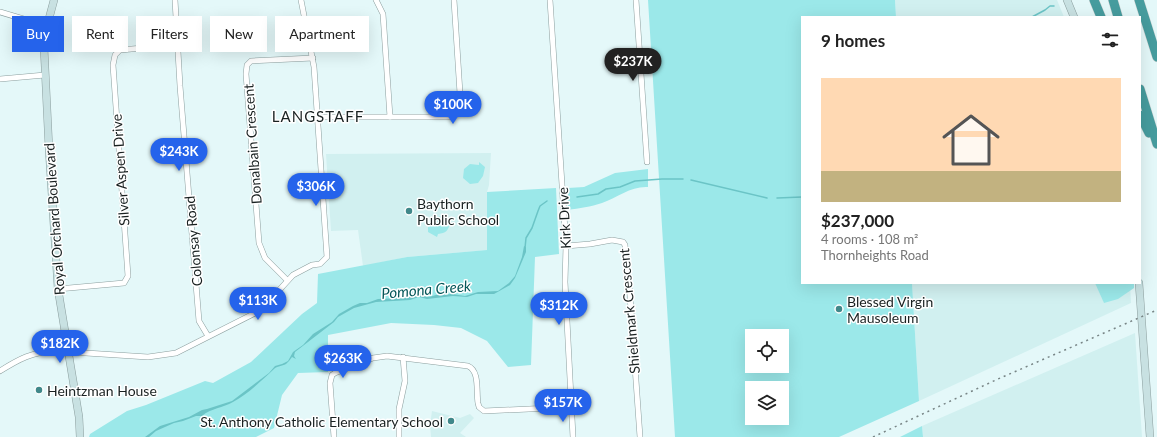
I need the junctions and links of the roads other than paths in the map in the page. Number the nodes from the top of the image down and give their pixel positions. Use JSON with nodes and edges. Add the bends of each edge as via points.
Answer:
{"nodes":[{"id":1,"x":54,"y":0,"type":"edge"},
{"id":2,"x":175,"y":0,"type":"edge"},
{"id":3,"x":301,"y":0,"type":"edge"},
{"id":4,"x":376,"y":0,"type":"edge"},
{"id":5,"x":454,"y":0,"type":"edge"},
{"id":6,"x":550,"y":0,"type":"edge"},
{"id":7,"x":636,"y":0,"type":"edge"},
{"id":8,"x":1067,"y":0,"type":"edge"},
{"id":9,"x":1094,"y":0,"type":"edge"},
{"id":10,"x":1113,"y":0,"type":"edge"},
{"id":11,"x":1139,"y":0,"type":"edge"},
{"id":12,"x":0,"y":12,"type":"edge"},
{"id":13,"x":13,"y":16,"type":"edge"},
{"id":14,"x":50,"y":16,"type":"edge"},
{"id":15,"x":176,"y":16,"type":"edge"},
{"id":16,"x":1074,"y":16,"type":"edge"},
{"id":17,"x":1101,"y":16,"type":"edge"},
{"id":18,"x":1118,"y":16,"type":"edge"},
{"id":19,"x":136,"y":49,"type":"edge"},
{"id":20,"x":44,"y":52,"type":"edge"},
{"id":21,"x":178,"y":52,"type":"edge"},
{"id":22,"x":1157,"y":57,"type":"edge"},
{"id":23,"x":313,"y":58,"type":"junction"},
{"id":24,"x":45,"y":75,"type":"junction"},
{"id":25,"x":0,"y":79,"type":"edge"},
{"id":26,"x":1141,"y":91,"type":"edge"},
{"id":27,"x":318,"y":117,"type":"junction"},
{"id":28,"x":390,"y":117,"type":"junction"},
{"id":29,"x":1141,"y":117,"type":"edge"},
{"id":30,"x":1157,"y":144,"type":"edge"},
{"id":31,"x":1157,"y":150,"type":"edge"},
{"id":32,"x":647,"y":162,"type":"dead end"},
{"id":33,"x":566,"y":246,"type":"junction"},
{"id":34,"x":287,"y":280,"type":"junction"},
{"id":35,"x":1139,"y":284,"type":"edge"},
{"id":36,"x":58,"y":289,"type":"junction"},
{"id":37,"x":208,"y":336,"type":"junction"},
{"id":38,"x":68,"y":352,"type":"junction"},
{"id":39,"x":403,"y":357,"type":"junction"},
{"id":40,"x":0,"y":371,"type":"edge"},
{"id":41,"x":571,"y":407,"type":"junction"},
{"id":42,"x":80,"y":437,"type":"edge"},
{"id":43,"x":334,"y":437,"type":"edge"},
{"id":44,"x":399,"y":437,"type":"edge"},
{"id":45,"x":573,"y":437,"type":"edge"},
{"id":46,"x":640,"y":437,"type":"edge"},
{"id":47,"x":1150,"y":437,"type":"edge"}],
"edges":[{"from":1,"to":14,"type":"street","name":"Royal Orchard Boulevard"},
{"from":2,"to":15,"type":"street","name":"Colonsay Road"},
{"from":3,"to":23,"type":"street"},
{"from":4,"to":28,"type":"street","via":[[383,14]]},
{"from":5,"to":28,"type":"street","via":[[462,109],[450,118]]},
{"from":6,"to":33,"type":"street","name":"Kirk Drive"},
{"from":7,"to":32,"type":"street"},
{"from":8,"to":16,"type":"street"},
{"from":9,"to":17,"type":"highway"},
{"from":10,"to":18,"type":"highway"},
{"from":11,"to":22,"type":"highway"},
{"from":12,"to":13,"type":"street"},
{"from":19,"to":36,"type":"street","name":"Silver Aspen Drive","via":[[120,50],[115,54],[113,65],[128,276],[124,283]]},
{"from":20,"to":24,"type":"street","name":"Royal Orchard Boulevard"},
{"from":21,"to":37,"type":"street","name":"Colonsay Road","via":[[199,321]]},
{"from":23,"to":27,"type":"street"},
{"from":23,"to":34,"type":"street","name":"Donalbain Crescent","via":[[251,61],[247,65],[259,243],[265,258]]},
{"from":24,"to":25,"type":"street"},
{"from":24,"to":36,"type":"street","name":"Royal Orchard Boulevard"},
{"from":26,"to":30,"type":"highway"},
{"from":27,"to":28,"type":"street"},
{"from":27,"to":34,"type":"street","via":[[327,257],[320,264],[304,268]]},
{"from":29,"to":31,"type":"highway"},
{"from":33,"to":41,"type":"street","name":"Kirk Drive","via":[[565,282]]},
{"from":33,"to":46,"type":"street","name":"Shieldmark Crescent","via":[[612,240],[623,242],[625,245]]},
{"from":34,"to":37,"type":"street","via":[[260,310]]},
{"from":35,"to":47,"type":"street"},
{"from":36,"to":38,"type":"street","name":"Royal Orchard Boulevard"},
{"from":37,"to":38,"type":"street","via":[[176,353],[157,356]]},
{"from":38,"to":40,"type":"street","via":[[40,352],[28,355]]},
{"from":38,"to":42,"type":"street","name":"Royal Orchard Boulevard"},
{"from":39,"to":41,"type":"street","via":[[472,368],[476,374],[478,403],[484,411]]},
{"from":39,"to":43,"type":"street","via":[[373,358],[332,375],[330,383]]},
{"from":39,"to":44,"type":"street","via":[[405,381],[399,414]]},
{"from":41,"to":45,"type":"street","name":"Kirk Drive"}]}
